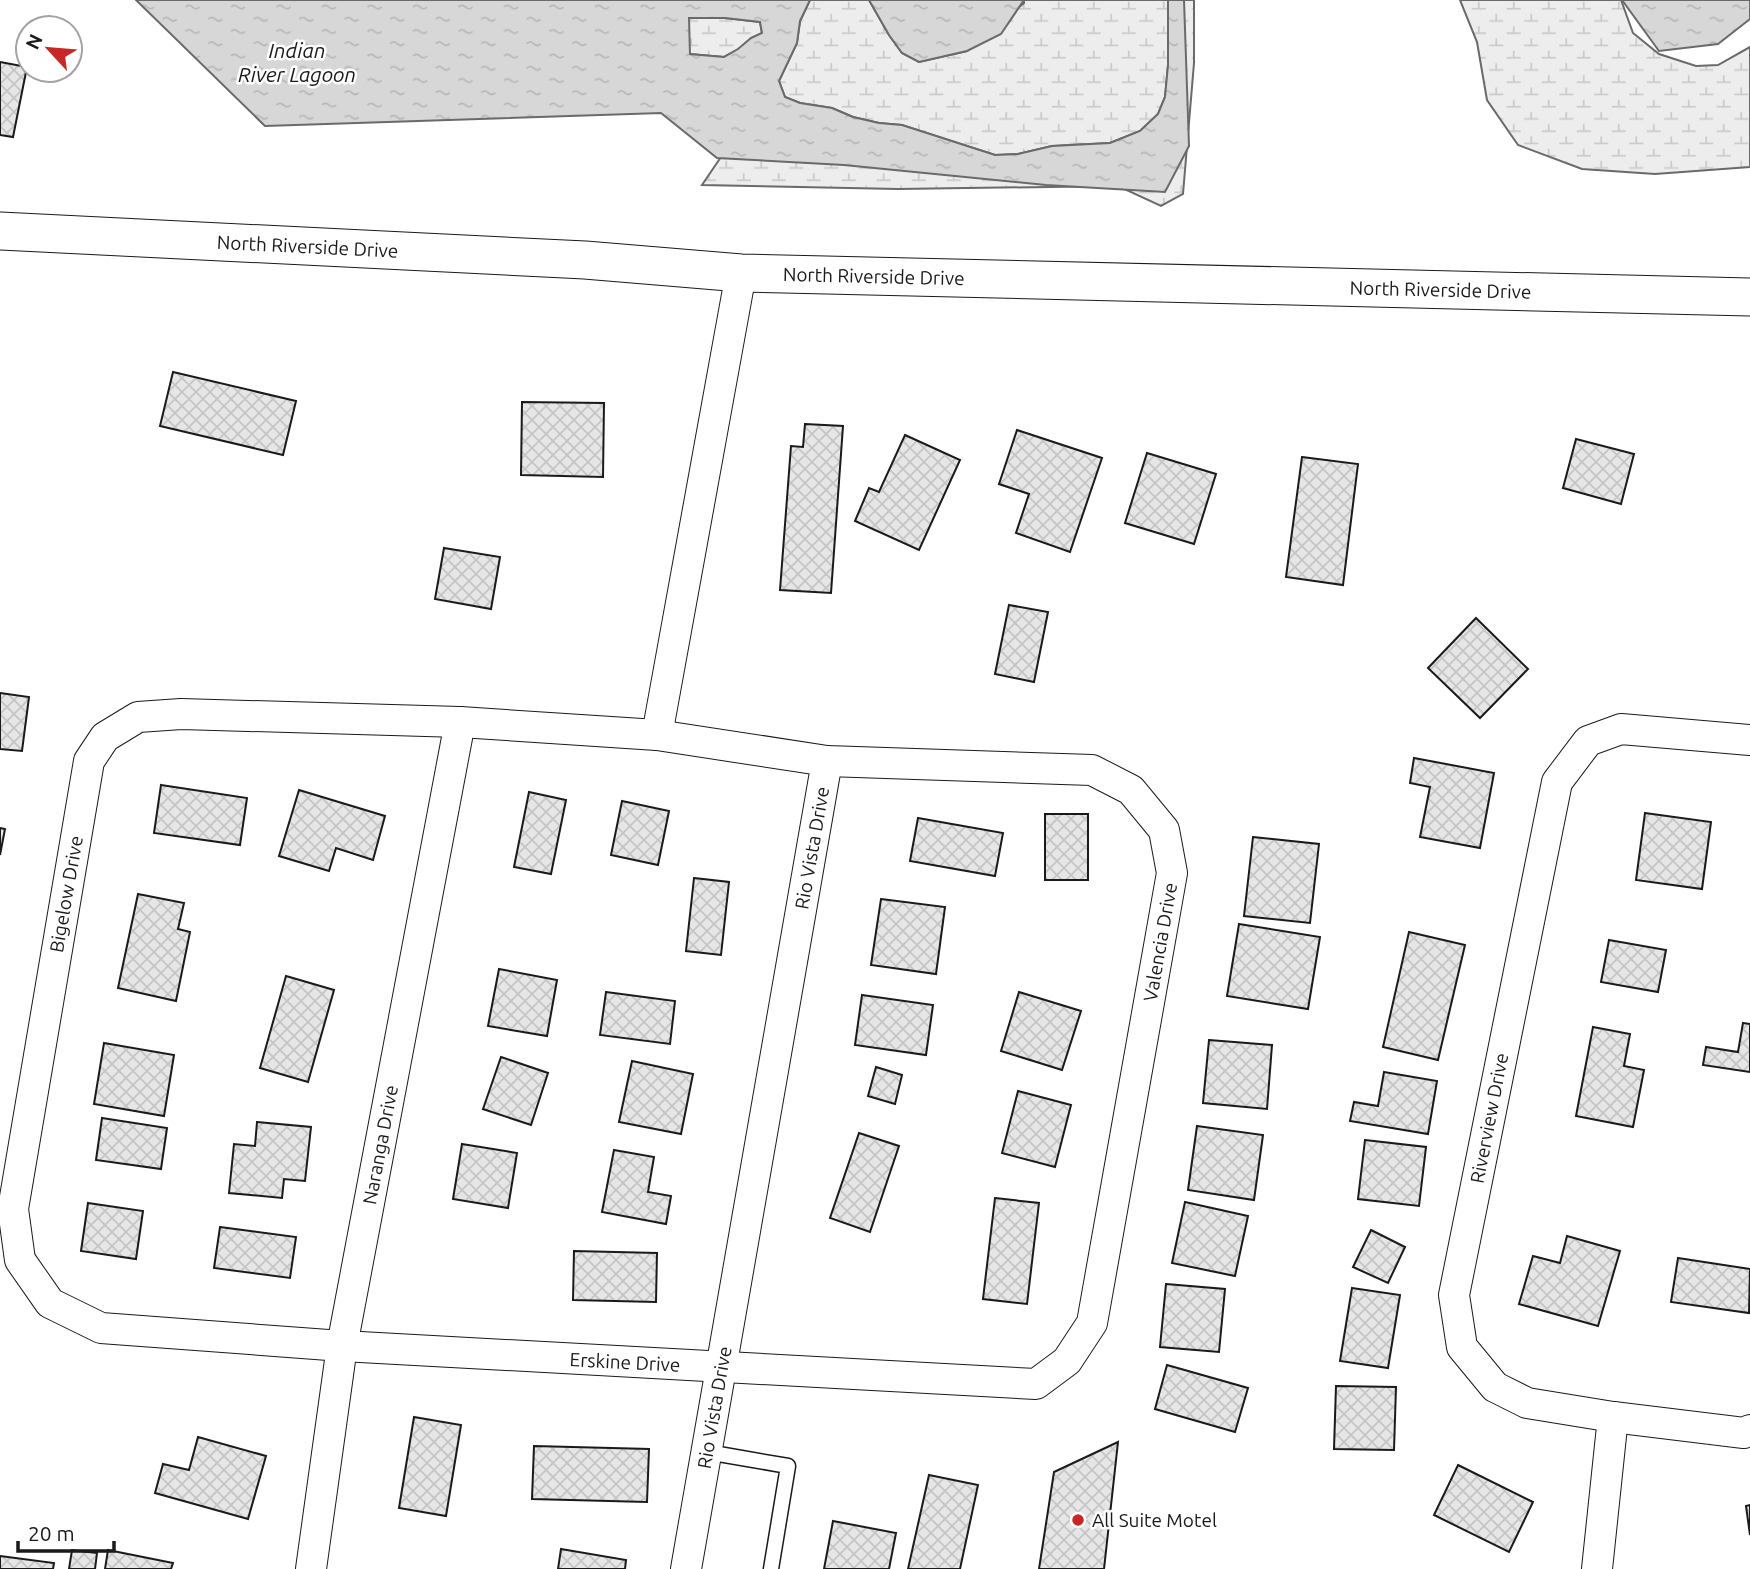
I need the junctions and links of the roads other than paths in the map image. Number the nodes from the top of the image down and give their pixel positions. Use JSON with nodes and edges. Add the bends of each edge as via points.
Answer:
{"nodes":[{"id":1,"x":0,"y":231,"type":"edge"},
{"id":2,"x":741,"y":273,"type":"junction"},
{"id":3,"x":1750,"y":297,"type":"edge"},
{"id":4,"x":460,"y":722,"type":"junction"},
{"id":5,"x":657,"y":735,"type":"junction"},
{"id":6,"x":1750,"y":738,"type":"edge"},
{"id":7,"x":827,"y":761,"type":"junction"},
{"id":8,"x":342,"y":1346,"type":"junction"},
{"id":9,"x":1067,"y":1361,"type":"joint"},
{"id":10,"x":723,"y":1368,"type":"junction"},
{"id":11,"x":1613,"y":1417,"type":"junction"},
{"id":12,"x":1750,"y":1430,"type":"edge"},
{"id":13,"x":707,"y":1452,"type":"junction"},
{"id":14,"x":311,"y":1569,"type":"edge"},
{"id":15,"x":686,"y":1569,"type":"edge"},
{"id":16,"x":771,"y":1569,"type":"edge"},
{"id":17,"x":1597,"y":1569,"type":"edge"}],
"edges":[{"from":1,"to":2,"type":"street","name":"North Riverside Drive","via":[[585,260]]},
{"from":2,"to":3,"type":"street","name":"North Riverside Drive"},
{"from":2,"to":5,"type":"street"},
{"from":4,"to":5,"type":"street","name":"Bigelow Drive"},
{"from":4,"to":8,"type":"street","name":"Naranga Drive"},
{"from":4,"to":8,"type":"street","name":"Bigelow Drive","via":[[181,714],[138,717],[104,737],[89,761],[13,1209],[20,1260],[50,1303],[101,1328]]},
{"from":5,"to":7,"type":"street","name":"Rio Vista Drive"},
{"from":6,"to":11,"type":"street","name":"Riverview Drive","via":[[1621,729],[1588,741],[1557,782],[1464,1241],[1454,1295],[1462,1347],[1495,1387],[1527,1403]]},
{"from":7,"to":9,"type":"street","name":"Valencia Drive","via":[[1092,770],[1131,790],[1164,830],[1172,873],[1091,1323]]},
{"from":7,"to":10,"type":"street","name":"Rio Vista Drive"},
{"from":8,"to":10,"type":"street","name":"Erskine Drive"},
{"from":8,"to":14,"type":"street","name":"Naranga Drive"},
{"from":9,"to":10,"type":"street","name":"Erskine Drive","via":[[1036,1384]]},
{"from":10,"to":13,"type":"street","name":"Rio Vista Drive"},
{"from":11,"to":12,"type":"street","name":"Riverview Drive","via":[[1744,1433]]},
{"from":11,"to":17,"type":"street"},
{"from":13,"to":15,"type":"street","name":"Rio Vista Drive"},
{"from":13,"to":16,"type":"lane","via":[[788,1466]]}]}
